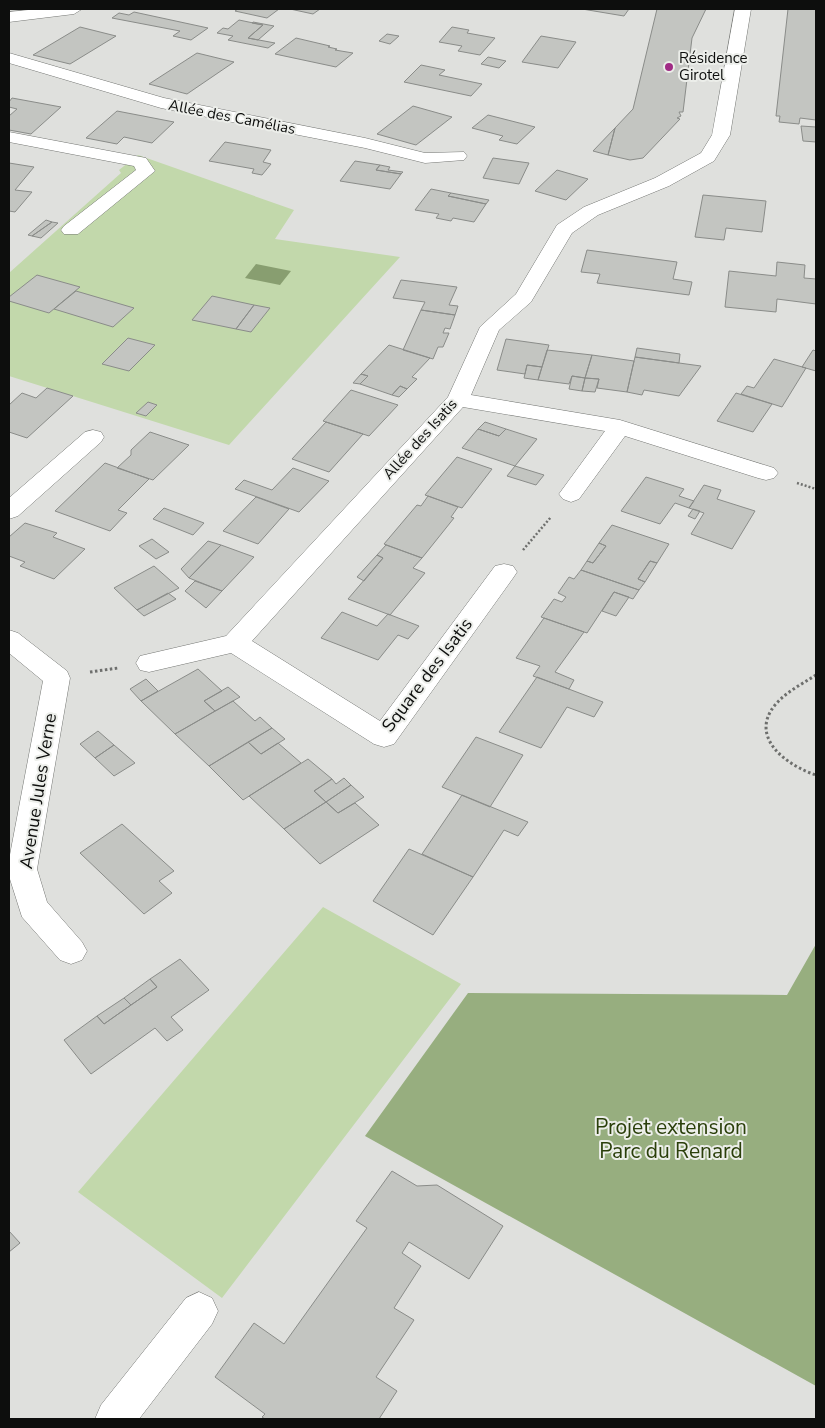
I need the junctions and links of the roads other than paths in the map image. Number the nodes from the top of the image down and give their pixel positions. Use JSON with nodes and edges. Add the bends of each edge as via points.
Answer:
{"nodes":[{"id":1,"x":74,"y":9,"type":"edge"},
{"id":2,"x":743,"y":9,"type":"edge"},
{"id":3,"x":9,"y":17,"type":"edge"},
{"id":4,"x":9,"y":58,"type":"edge"},
{"id":5,"x":9,"y":137,"type":"edge"},
{"id":6,"x":458,"y":156,"type":"dead end"},
{"id":7,"x":71,"y":230,"type":"dead end"},
{"id":8,"x":458,"y":399,"type":"junction"},
{"id":9,"x":620,"y":427,"type":"junction"},
{"id":10,"x":93,"y":437,"type":"dead end"},
{"id":11,"x":766,"y":473,"type":"dead end"},
{"id":12,"x":571,"y":494,"type":"road end"},
{"id":13,"x":9,"y":511,"type":"edge"},
{"id":14,"x":504,"y":572,"type":"road end"},
{"id":15,"x":9,"y":639,"type":"edge"},
{"id":16,"x":235,"y":643,"type":"junction"},
{"id":17,"x":149,"y":663,"type":"road end"},
{"id":18,"x":71,"y":951,"type":"dead end"},
{"id":19,"x":199,"y":1311,"type":"dead end"},
{"id":20,"x":114,"y":1419,"type":"edge"}],
"edges":[{"from":1,"to":3,"type":"street"},
{"from":2,"to":8,"type":"street","name":"Allée des Isatis","via":[[721,134],[708,157],[662,182],[590,211],[564,229],[524,298],[490,327]]},
{"from":4,"to":6,"type":"street","name":"Allée des Camélias","via":[[161,103],[425,158]]},
{"from":5,"to":7,"type":"street","via":[[140,162],[146,171]]},
{"from":8,"to":9,"type":"street"},
{"from":8,"to":16,"type":"street","name":"Allée des Isatis"},
{"from":9,"to":11,"type":"street"},
{"from":9,"to":12,"type":"street"},
{"from":10,"to":13,"type":"street"},
{"from":14,"to":16,"type":"street","name":"Square des Isatis","via":[[384,737]]},
{"from":15,"to":18,"type":"street","name":"Avenue Jules Verne","via":[[57,678],[22,869],[33,908]]},
{"from":16,"to":17,"type":"street"},
{"from":19,"to":20,"type":"street"}]}
